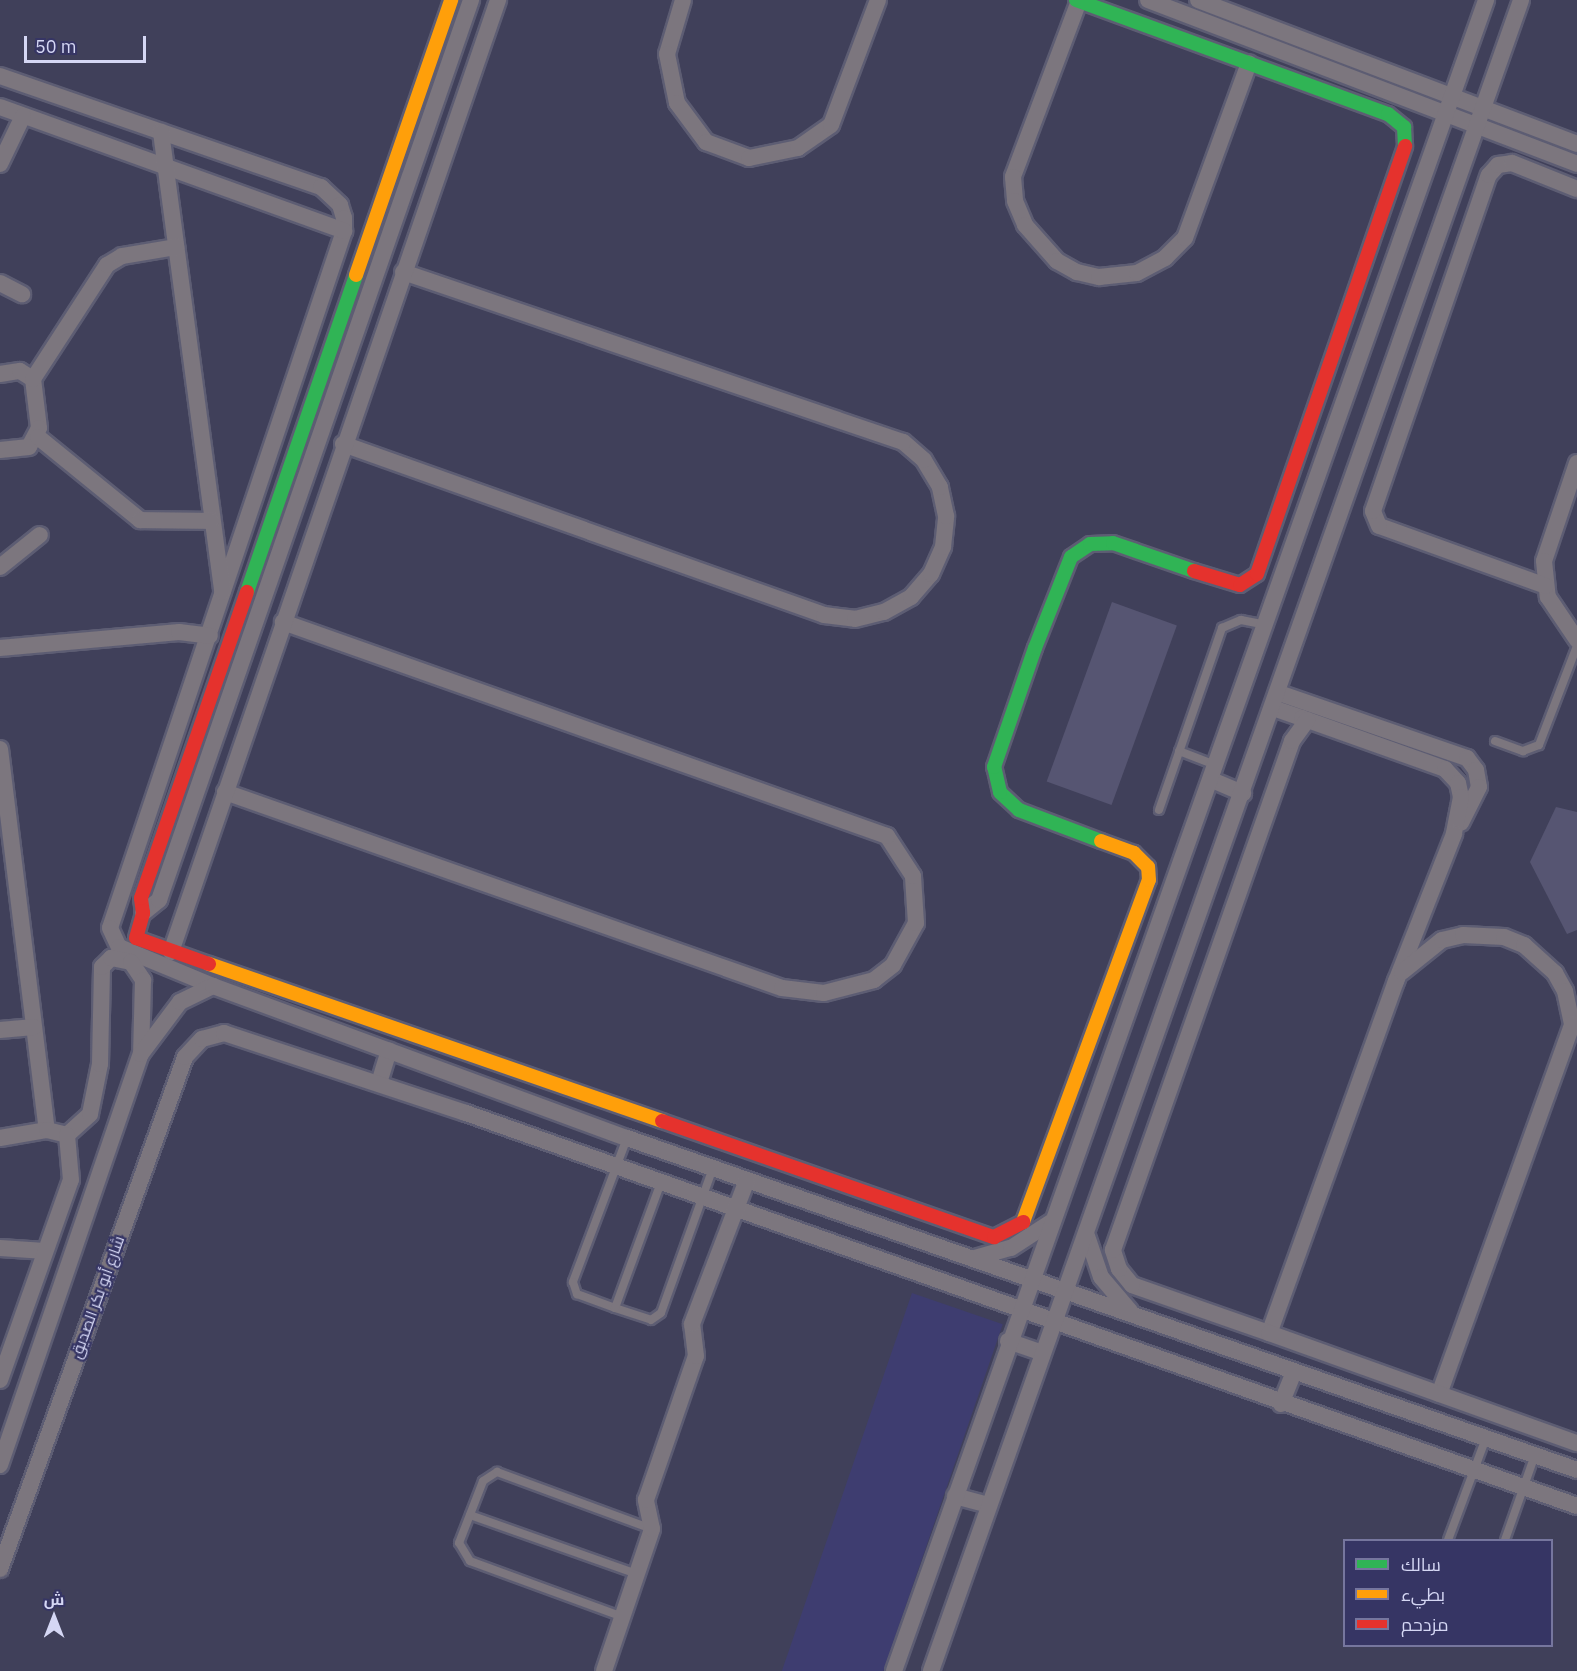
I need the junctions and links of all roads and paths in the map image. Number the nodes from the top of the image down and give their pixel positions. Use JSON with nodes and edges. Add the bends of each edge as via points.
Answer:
{"nodes":[{"id":1,"x":451,"y":0,"type":"edge"},
{"id":2,"x":471,"y":0,"type":"edge"},
{"id":3,"x":498,"y":0,"type":"edge"},
{"id":4,"x":682,"y":0,"type":"edge"},
{"id":5,"x":878,"y":0,"type":"edge"},
{"id":6,"x":1148,"y":0,"type":"edge"},
{"id":7,"x":1198,"y":0,"type":"edge"},
{"id":8,"x":1486,"y":0,"type":"edge"},
{"id":9,"x":1521,"y":0,"type":"edge"},
{"id":10,"x":1077,"y":1,"type":"edge"},
{"id":11,"x":1169,"y":7,"type":"junction"},
{"id":12,"x":1160,"y":31,"type":"junction"},
{"id":13,"x":1290,"y":33,"type":"junction"},
{"id":14,"x":1285,"y":51,"type":"junction"},
{"id":15,"x":1249,"y":63,"type":"junction"},
{"id":16,"x":0,"y":76,"type":"edge"},
{"id":17,"x":1454,"y":96,"type":"junction"},
{"id":18,"x":0,"y":107,"type":"edge"},
{"id":19,"x":1485,"y":108,"type":"junction"},
{"id":20,"x":1448,"y":114,"type":"junction"},
{"id":21,"x":23,"y":116,"type":"junction"},
{"id":22,"x":1479,"y":126,"type":"junction"},
{"id":23,"x":161,"y":132,"type":"junction"},
{"id":24,"x":1577,"y":144,"type":"edge"},
{"id":25,"x":0,"y":164,"type":"edge"},
{"id":26,"x":1577,"y":164,"type":"edge"},
{"id":27,"x":165,"y":167,"type":"junction"},
{"id":28,"x":1577,"y":189,"type":"edge"},
{"id":29,"x":401,"y":203,"type":"junction"},
{"id":30,"x":423,"y":212,"type":"junction"},
{"id":31,"x":344,"y":231,"type":"junction"},
{"id":32,"x":176,"y":247,"type":"junction"},
{"id":33,"x":403,"y":272,"type":"junction"},
{"id":34,"x":0,"y":282,"type":"edge"},
{"id":35,"x":22,"y":294,"type":"dead end"},
{"id":36,"x":0,"y":374,"type":"edge"},
{"id":37,"x":33,"y":380,"type":"junction"},
{"id":38,"x":38,"y":436,"type":"junction"},
{"id":39,"x":343,"y":444,"type":"junction"},
{"id":40,"x":297,"y":446,"type":"junction"},
{"id":41,"x":0,"y":450,"type":"edge"},
{"id":42,"x":315,"y":452,"type":"junction"},
{"id":43,"x":1577,"y":463,"type":"edge"},
{"id":44,"x":211,"y":521,"type":"junction"},
{"id":45,"x":40,"y":535,"type":"dead end"},
{"id":46,"x":0,"y":567,"type":"edge"},
{"id":47,"x":1250,"y":581,"type":"junction"},
{"id":48,"x":1546,"y":586,"type":"junction"},
{"id":49,"x":1279,"y":590,"type":"junction"},
{"id":50,"x":223,"y":596,"type":"junction"},
{"id":51,"x":283,"y":622,"type":"junction"},
{"id":52,"x":1267,"y":626,"type":"junction"},
{"id":53,"x":210,"y":636,"type":"junction"},
{"id":54,"x":1577,"y":640,"type":"edge"},
{"id":55,"x":1577,"y":646,"type":"edge"},
{"id":56,"x":0,"y":648,"type":"edge"},
{"id":57,"x":233,"y":686,"type":"junction"},
{"id":58,"x":257,"y":694,"type":"junction"},
{"id":59,"x":1276,"y":700,"type":"junction"},
{"id":60,"x":1306,"y":720,"type":"junction"},
{"id":61,"x":1495,"y":741,"type":"dead end"},
{"id":62,"x":1179,"y":751,"type":"junction"},
{"id":63,"x":1,"y":758,"type":"edge"},
{"id":64,"x":1215,"y":773,"type":"junction"},
{"id":65,"x":225,"y":792,"type":"junction"},
{"id":66,"x":1244,"y":793,"type":"junction"},
{"id":67,"x":1159,"y":810,"type":"dead end"},
{"id":68,"x":1454,"y":834,"type":"junction"},
{"id":69,"x":143,"y":913,"type":"junction"},
{"id":70,"x":171,"y":952,"type":"junction"},
{"id":71,"x":1396,"y":981,"type":"junction"},
{"id":72,"x":213,"y":986,"type":"junction"},
{"id":73,"x":34,"y":1027,"type":"junction"},
{"id":74,"x":0,"y":1030,"type":"edge"},
{"id":75,"x":389,"y":1051,"type":"junction"},
{"id":76,"x":141,"y":1054,"type":"junction"},
{"id":77,"x":379,"y":1083,"type":"junction"},
{"id":78,"x":47,"y":1130,"type":"junction"},
{"id":79,"x":67,"y":1135,"type":"junction"},
{"id":80,"x":0,"y":1138,"type":"edge"},
{"id":81,"x":627,"y":1138,"type":"junction"},
{"id":82,"x":617,"y":1167,"type":"junction"},
{"id":83,"x":713,"y":1168,"type":"junction"},
{"id":84,"x":747,"y":1180,"type":"junction"},
{"id":85,"x":661,"y":1182,"type":"junction"},
{"id":86,"x":703,"y":1197,"type":"junction"},
{"id":87,"x":736,"y":1208,"type":"junction"},
{"id":88,"x":1051,"y":1222,"type":"junction"},
{"id":89,"x":1086,"y":1232,"type":"junction"},
{"id":90,"x":0,"y":1248,"type":"edge"},
{"id":91,"x":45,"y":1251,"type":"junction"},
{"id":92,"x":975,"y":1258,"type":"junction"},
{"id":93,"x":1030,"y":1278,"type":"junction"},
{"id":94,"x":1065,"y":1290,"type":"junction"},
{"id":95,"x":615,"y":1308,"type":"junction"},
{"id":96,"x":1020,"y":1308,"type":"junction"},
{"id":97,"x":1133,"y":1314,"type":"junction"},
{"id":98,"x":1054,"y":1321,"type":"junction"},
{"id":99,"x":1269,"y":1333,"type":"junction"},
{"id":100,"x":1008,"y":1341,"type":"junction"},
{"id":101,"x":1042,"y":1353,"type":"junction"},
{"id":102,"x":1294,"y":1372,"type":"junction"},
{"id":103,"x":0,"y":1380,"type":"edge"},
{"id":104,"x":1439,"y":1394,"type":"junction"},
{"id":105,"x":1281,"y":1404,"type":"junction"},
{"id":106,"x":1486,"y":1438,"type":"junction"},
{"id":107,"x":1577,"y":1443,"type":"edge"},
{"id":108,"x":1535,"y":1455,"type":"junction"},
{"id":109,"x":0,"y":1465,"type":"edge"},
{"id":110,"x":1474,"y":1470,"type":"junction"},
{"id":111,"x":1577,"y":1470,"type":"edge"},
{"id":112,"x":1524,"y":1488,"type":"junction"},
{"id":113,"x":955,"y":1496,"type":"junction"},
{"id":114,"x":988,"y":1505,"type":"junction"},
{"id":115,"x":1577,"y":1506,"type":"edge"},
{"id":116,"x":470,"y":1515,"type":"junction"},
{"id":117,"x":652,"y":1529,"type":"junction"},
{"id":118,"x":1448,"y":1539,"type":"edge"},
{"id":119,"x":1505,"y":1539,"type":"edge"},
{"id":120,"x":0,"y":1569,"type":"edge"},
{"id":121,"x":637,"y":1574,"type":"junction"},
{"id":122,"x":623,"y":1617,"type":"junction"},
{"id":123,"x":604,"y":1671,"type":"edge"},
{"id":124,"x":894,"y":1671,"type":"edge"},
{"id":125,"x":931,"y":1671,"type":"edge"}],
"edges":[{"from":1,"to":40,"type":"street"},
{"from":2,"to":29,"type":"street"},
{"from":3,"to":30,"type":"street"},
{"from":4,"to":5,"type":"street","via":[[667,54],[676,103],[706,142],[749,158],[798,148],[831,125]]},
{"from":6,"to":11,"type":"street"},
{"from":7,"to":13,"type":"street"},
{"from":8,"to":17,"type":"street"},
{"from":9,"to":19,"type":"street"},
{"from":10,"to":12,"type":"street"},
{"from":10,"to":15,"type":"street","via":[[1013,177],[1015,201],[1025,225],[1057,261],[1077,272],[1099,277],[1137,273],[1176,249],[1185,238]]},
{"from":11,"to":12,"type":"street"},
{"from":11,"to":14,"type":"street"},
{"from":12,"to":15,"type":"street"},
{"from":13,"to":14,"type":"street"},
{"from":13,"to":17,"type":"street"},
{"from":14,"to":20,"type":"street"},
{"from":15,"to":47,"type":"street","via":[[1388,114],[1404,127],[1408,137],[1264,553]]},
{"from":16,"to":23,"type":"street"},
{"from":17,"to":19,"type":"street"},
{"from":17,"to":20,"type":"street"},
{"from":18,"to":21,"type":"street"},
{"from":19,"to":22,"type":"street"},
{"from":19,"to":24,"type":"street"},
{"from":20,"to":22,"type":"street"},
{"from":20,"to":49,"type":"street"},
{"from":21,"to":25,"type":"street"},
{"from":21,"to":27,"type":"street"},
{"from":22,"to":26,"type":"street"},
{"from":22,"to":59,"type":"street"},
{"from":23,"to":27,"type":"street"},
{"from":23,"to":31,"type":"street","via":[[321,187],[340,205]]},
{"from":27,"to":31,"type":"street"},
{"from":27,"to":32,"type":"street"},
{"from":28,"to":48,"type":"street","via":[[1512,163],[1498,165],[1489,176],[1373,511],[1379,526]]},
{"from":29,"to":30,"type":"street"},
{"from":29,"to":42,"type":"street"},
{"from":30,"to":33,"type":"street"},
{"from":31,"to":50,"type":"street"},
{"from":32,"to":37,"type":"street","via":[[122,256],[107,265]]},
{"from":32,"to":44,"type":"street"},
{"from":33,"to":39,"type":"street"},
{"from":33,"to":39,"type":"street","via":[[903,442],[924,460],[939,487],[946,516],[943,547],[931,574],[911,597],[855,619],[824,615]]},
{"from":34,"to":35,"type":"street"},
{"from":36,"to":37,"type":"street","via":[[20,371]]},
{"from":37,"to":38,"type":"street"},
{"from":38,"to":41,"type":"street","via":[[29,447]]},
{"from":38,"to":44,"type":"street","via":[[140,520]]},
{"from":39,"to":51,"type":"street"},
{"from":40,"to":42,"type":"street"},
{"from":40,"to":69,"type":"street","via":[[141,898]]},
{"from":42,"to":57,"type":"street"},
{"from":43,"to":48,"type":"street","via":[[1547,543]]},
{"from":44,"to":50,"type":"street"},
{"from":45,"to":46,"type":"street"},
{"from":47,"to":49,"type":"street"},
{"from":47,"to":70,"type":"street","via":[[1230,584],[1113,543],[1090,544],[1071,557],[1035,648],[994,767],[999,792],[1019,810],[1134,853],[1148,867],[1149,880],[1026,1218],[1007,1235],[980,1236]]},
{"from":48,"to":54,"type":"street","via":[[1556,614]]},
{"from":49,"to":52,"type":"street"},
{"from":50,"to":53,"type":"street"},
{"from":51,"to":58,"type":"street"},
{"from":51,"to":65,"type":"street","via":[[886,836],[913,876],[916,923],[907,945],[874,980],[852,989],[805,993]]},
{"from":52,"to":62,"type":"lane","via":[[1241,620],[1222,628]]},
{"from":52,"to":64,"type":"street"},
{"from":53,"to":56,"type":"street","via":[[178,632]]},
{"from":53,"to":72,"type":"street","via":[[110,934],[119,947]]},
{"from":55,"to":61,"type":"lane","via":[[1539,746],[1523,751]]},
{"from":57,"to":58,"type":"street"},
{"from":57,"to":69,"type":"street","via":[[159,900]]},
{"from":58,"to":65,"type":"street"},
{"from":59,"to":60,"type":"street"},
{"from":59,"to":66,"type":"street"},
{"from":59,"to":68,"type":"street","via":[[1467,758],[1476,770],[1479,787]]},
{"from":60,"to":68,"type":"street","via":[[1445,769],[1460,790]]},
{"from":60,"to":99,"type":"street","via":[[1292,741],[1113,1250],[1119,1269],[1132,1285]]},
{"from":62,"to":64,"type":"lane"},
{"from":62,"to":67,"type":"lane"},
{"from":63,"to":73,"type":"street"},
{"from":64,"to":66,"type":"street"},
{"from":64,"to":88,"type":"street"},
{"from":65,"to":70,"type":"street"},
{"from":66,"to":89,"type":"street"},
{"from":68,"to":71,"type":"street"},
{"from":69,"to":70,"type":"street","via":[[136,938]]},
{"from":71,"to":99,"type":"street"},
{"from":71,"to":104,"type":"street","via":[[1433,945],[1463,935],[1504,937],[1541,957],[1555,973],[1571,1008],[1569,1042]]},
{"from":72,"to":75,"type":"street"},
{"from":72,"to":76,"type":"street","via":[[180,1002]]},
{"from":73,"to":74,"type":"street"},
{"from":73,"to":78,"type":"street"},
{"from":75,"to":77,"type":"street"},
{"from":75,"to":81,"type":"street"},
{"from":76,"to":79,"type":"street","via":[[143,980],[131,962],[111,958],[102,968],[93,1107],[86,1121]]},
{"from":76,"to":109,"type":"street"},
{"from":77,"to":82,"type":"street"},
{"from":77,"to":120,"type":"street","name":"شارع أبو بكر الصديق","via":[[238,1036],[210,1036],[185,1057]]},
{"from":78,"to":79,"type":"street"},
{"from":78,"to":80,"type":"street"},
{"from":79,"to":91,"type":"street","via":[[72,1180]]},
{"from":81,"to":82,"type":"lane"},
{"from":81,"to":83,"type":"street"},
{"from":82,"to":85,"type":"street"},
{"from":82,"to":95,"type":"lane","via":[[573,1289]]},
{"from":83,"to":84,"type":"street"},
{"from":83,"to":86,"type":"lane"},
{"from":84,"to":87,"type":"street"},
{"from":84,"to":92,"type":"street"},
{"from":85,"to":86,"type":"street"},
{"from":85,"to":95,"type":"lane"},
{"from":86,"to":87,"type":"street"},
{"from":86,"to":95,"type":"lane","via":[[657,1318]]},
{"from":87,"to":96,"type":"street"},
{"from":87,"to":117,"type":"street","via":[[692,1324],[696,1356],[647,1493]]},
{"from":88,"to":92,"type":"street","via":[[1011,1248]]},
{"from":88,"to":93,"type":"street"},
{"from":89,"to":94,"type":"street"},
{"from":89,"to":97,"type":"street","via":[[1101,1277]]},
{"from":90,"to":91,"type":"street"},
{"from":91,"to":103,"type":"street"},
{"from":92,"to":93,"type":"street"},
{"from":93,"to":94,"type":"street"},
{"from":93,"to":96,"type":"street"},
{"from":94,"to":97,"type":"street"},
{"from":94,"to":98,"type":"street"},
{"from":96,"to":98,"type":"street"},
{"from":96,"to":100,"type":"street"},
{"from":97,"to":102,"type":"street"},
{"from":98,"to":101,"type":"street"},
{"from":98,"to":105,"type":"street"},
{"from":99,"to":104,"type":"street"},
{"from":100,"to":101,"type":"street"},
{"from":100,"to":113,"type":"street"},
{"from":101,"to":114,"type":"street"},
{"from":102,"to":105,"type":"street"},
{"from":102,"to":106,"type":"street"},
{"from":104,"to":107,"type":"street"},
{"from":105,"to":110,"type":"street"},
{"from":106,"to":108,"type":"street"},
{"from":106,"to":110,"type":"lane"},
{"from":108,"to":111,"type":"street"},
{"from":108,"to":112,"type":"lane"},
{"from":110,"to":112,"type":"street"},
{"from":110,"to":118,"type":"lane"},
{"from":112,"to":115,"type":"street"},
{"from":112,"to":119,"type":"lane"},
{"from":113,"to":114,"type":"street"},
{"from":113,"to":124,"type":"street"},
{"from":114,"to":125,"type":"street"},
{"from":116,"to":117,"type":"lane","via":[[483,1481],[497,1472]]},
{"from":116,"to":121,"type":"lane"},
{"from":116,"to":122,"type":"lane","via":[[459,1543],[464,1557]]},
{"from":117,"to":121,"type":"street"},
{"from":121,"to":122,"type":"street"},
{"from":122,"to":123,"type":"street"}]}
